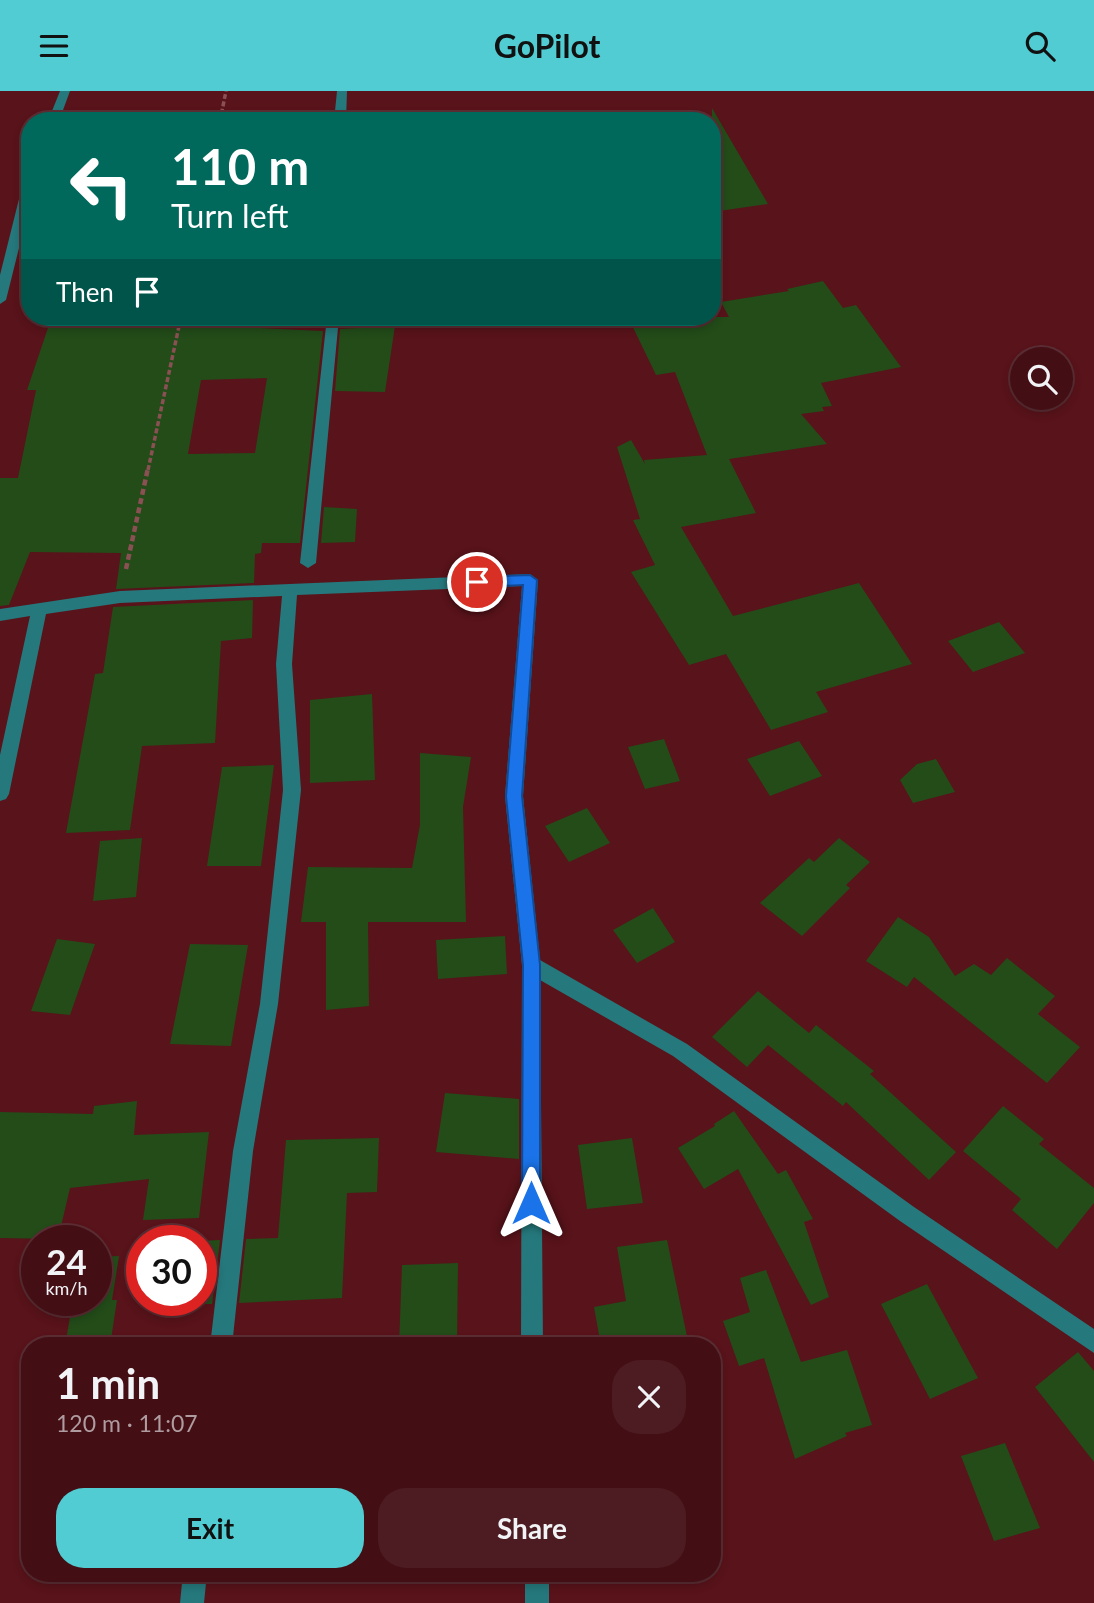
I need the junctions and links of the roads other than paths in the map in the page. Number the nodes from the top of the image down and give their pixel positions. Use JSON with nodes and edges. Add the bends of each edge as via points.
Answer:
{"nodes":[{"id":1,"x":65,"y":91,"type":"edge"},
{"id":2,"x":342,"y":91,"type":"edge"},
{"id":3,"x":57,"y":112,"type":"edge"},
{"id":4,"x":341,"y":112,"type":"edge"},
{"id":5,"x":21,"y":214,"type":"edge"},
{"id":6,"x":0,"y":300,"type":"edge"},
{"id":7,"x":332,"y":326,"type":"edge"},
{"id":8,"x":308,"y":563,"type":"dead end"},
{"id":9,"x":290,"y":589,"type":"junction"},
{"id":10,"x":39,"y":610,"type":"junction"},
{"id":11,"x":0,"y":615,"type":"edge"},
{"id":12,"x":0,"y":794,"type":"edge"},
{"id":13,"x":531,"y":965,"type":"junction"},
{"id":14,"x":222,"y":1337,"type":"edge"},
{"id":15,"x":532,"y":1337,"type":"edge"},
{"id":16,"x":1094,"y":1342,"type":"edge"},
{"id":17,"x":194,"y":1582,"type":"edge"},
{"id":18,"x":537,"y":1582,"type":"edge"},
{"id":19,"x":192,"y":1603,"type":"edge"},
{"id":20,"x":537,"y":1603,"type":"edge"}],
"edges":[{"from":1,"to":3,"type":"street"},
{"from":2,"to":4,"type":"street"},
{"from":5,"to":6,"type":"street"},
{"from":7,"to":8,"type":"street"},
{"from":9,"to":10,"type":"street","via":[[120,597]]},
{"from":9,"to":13,"type":"street","via":[[530,580],[514,796]]},
{"from":9,"to":14,"type":"street","via":[[284,664],[292,790],[269,1004],[243,1150]]},
{"from":10,"to":11,"type":"street"},
{"from":10,"to":12,"type":"street"},
{"from":13,"to":15,"type":"street"},
{"from":13,"to":16,"type":"street","via":[[680,1050]]},
{"from":17,"to":19,"type":"street"},
{"from":18,"to":20,"type":"street"}]}
